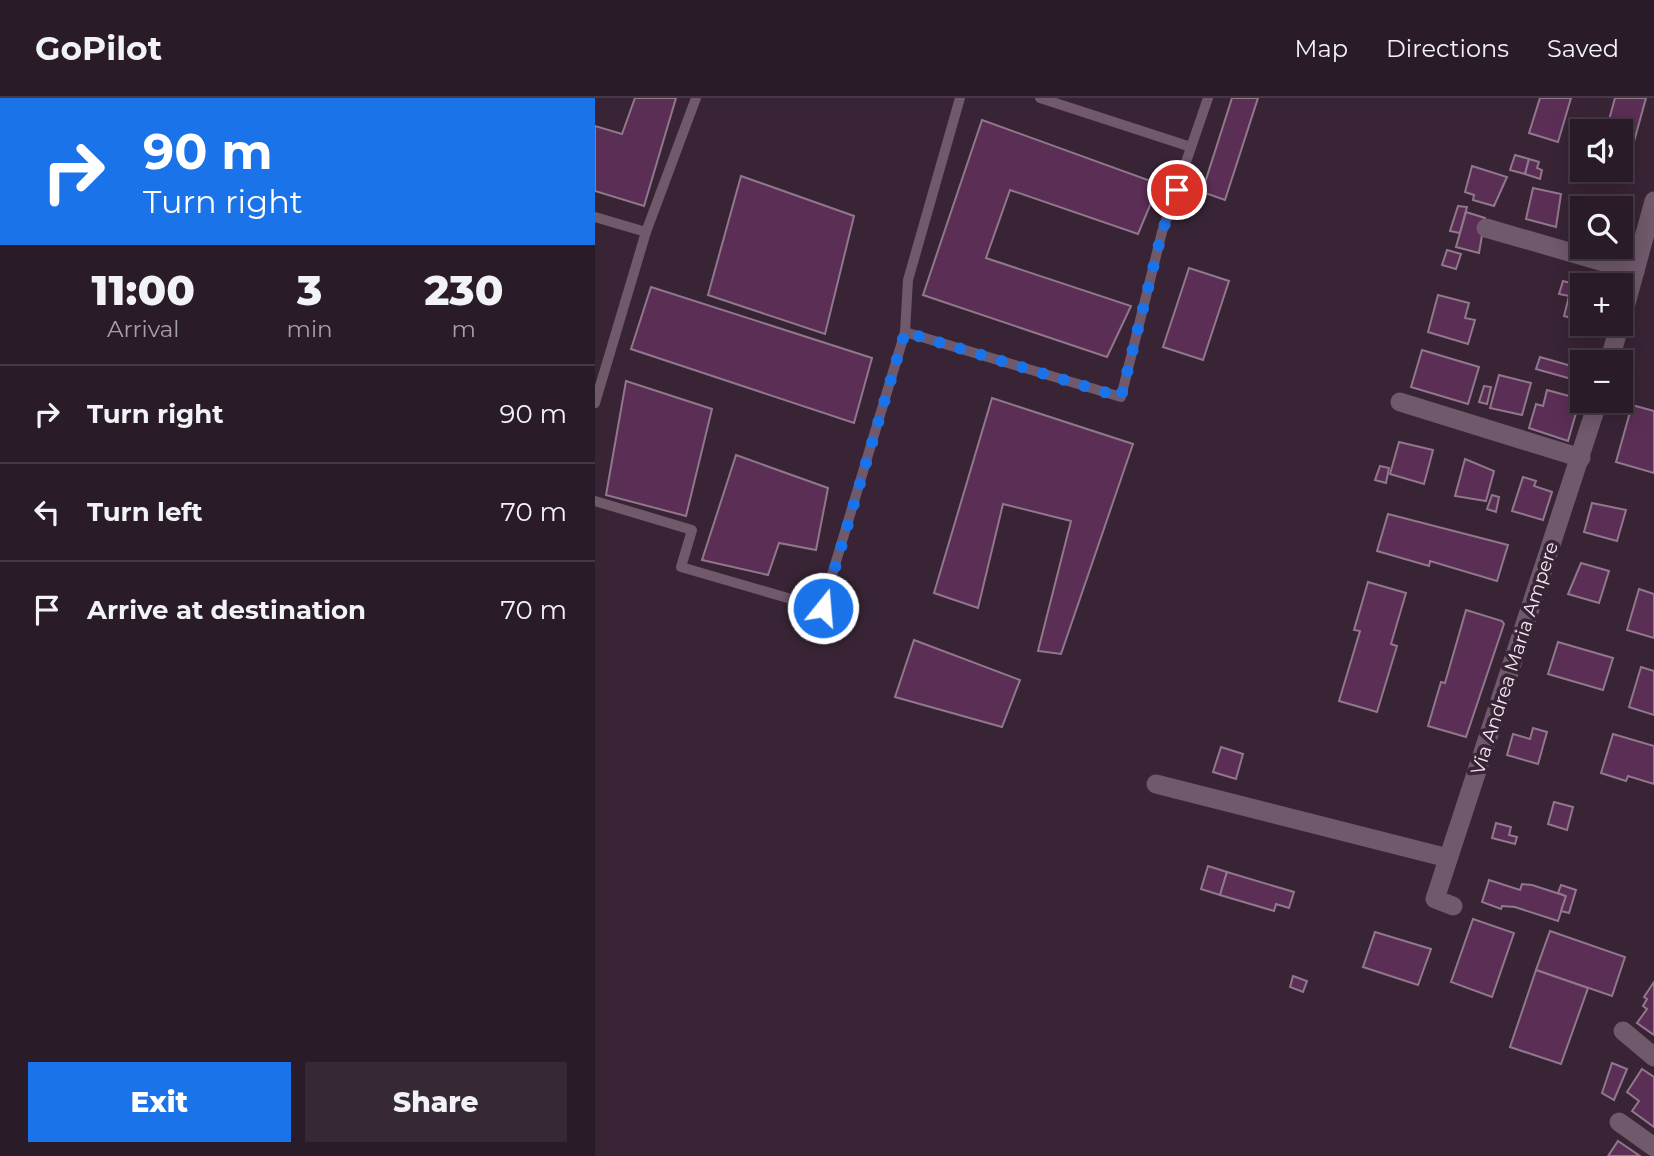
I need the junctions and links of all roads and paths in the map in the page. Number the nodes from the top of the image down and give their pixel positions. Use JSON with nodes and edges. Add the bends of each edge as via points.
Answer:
{"nodes":[{"id":1,"x":697,"y":98,"type":"edge"},
{"id":2,"x":960,"y":98,"type":"edge"},
{"id":3,"x":1040,"y":98,"type":"edge"},
{"id":4,"x":1208,"y":98,"type":"edge"},
{"id":5,"x":1191,"y":147,"type":"junction"},
{"id":6,"x":1654,"y":201,"type":"edge"},
{"id":7,"x":595,"y":218,"type":"edge"},
{"id":8,"x":1486,"y":228,"type":"dead end"},
{"id":9,"x":646,"y":232,"type":"junction"},
{"id":10,"x":1636,"y":271,"type":"junction"},
{"id":11,"x":1633,"y":281,"type":"edge"},
{"id":12,"x":905,"y":332,"type":"junction"},
{"id":13,"x":1400,"y":402,"type":"dead end"},
{"id":14,"x":595,"y":403,"type":"edge"},
{"id":15,"x":1594,"y":413,"type":"edge"},
{"id":16,"x":1581,"y":458,"type":"junction"},
{"id":17,"x":595,"y":501,"type":"edge"},
{"id":18,"x":1156,"y":784,"type":"dead end"},
{"id":19,"x":1448,"y":858,"type":"junction"},
{"id":20,"x":1453,"y":906,"type":"dead end"},
{"id":21,"x":1623,"y":1031,"type":"dead end"},
{"id":22,"x":1654,"y":1057,"type":"edge"},
{"id":23,"x":1619,"y":1122,"type":"dead end"},
{"id":24,"x":1654,"y":1147,"type":"edge"}],
"edges":[{"from":1,"to":9,"type":"lane"},
{"from":2,"to":12,"type":"lane","via":[[908,280]]},
{"from":3,"to":5,"type":"lane"},
{"from":4,"to":5,"type":"lane"},
{"from":5,"to":12,"type":"lane","via":[[1162,232],[1121,397]]},
{"from":6,"to":10,"type":"street"},
{"from":7,"to":9,"type":"lane"},
{"from":8,"to":10,"type":"street"},
{"from":9,"to":14,"type":"lane"},
{"from":10,"to":11,"type":"street"},
{"from":12,"to":17,"type":"lane","via":[[823,608],[681,566],[692,530]]},
{"from":13,"to":16,"type":"street"},
{"from":15,"to":16,"type":"street","name":"Via Andrea Maria Ampere"},
{"from":16,"to":19,"type":"street","name":"Via Andrea Maria Ampere"},
{"from":18,"to":19,"type":"street"},
{"from":19,"to":20,"type":"street","name":"Via Andrea Maria Ampere","via":[[1435,899]]},
{"from":21,"to":22,"type":"street"},
{"from":23,"to":24,"type":"street"}]}
